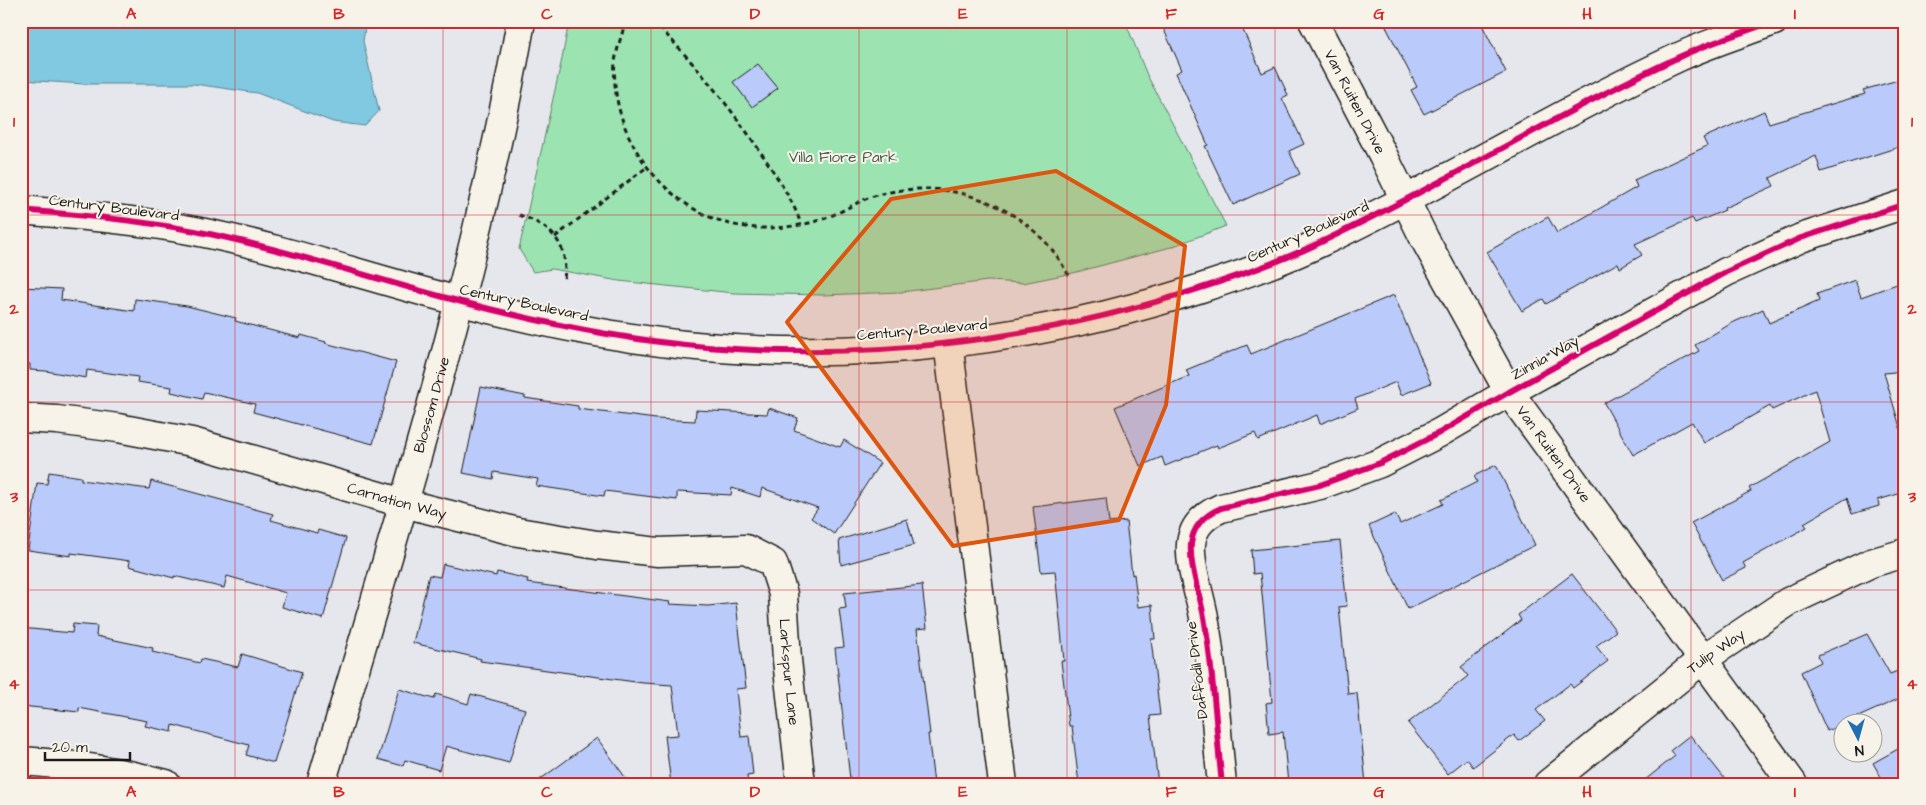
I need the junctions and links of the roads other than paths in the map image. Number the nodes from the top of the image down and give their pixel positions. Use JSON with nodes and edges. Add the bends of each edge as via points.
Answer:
{"nodes":[{"id":1,"x":521,"y":21,"type":"edge"},
{"id":2,"x":1313,"y":21,"type":"edge"},
{"id":3,"x":1774,"y":21,"type":"edge"},
{"id":4,"x":1405,"y":201,"type":"junction"},
{"id":5,"x":1905,"y":204,"type":"edge"},
{"id":6,"x":21,"y":210,"type":"edge"},
{"id":7,"x":458,"y":302,"type":"junction"},
{"id":8,"x":948,"y":342,"type":"junction"},
{"id":9,"x":1509,"y":392,"type":"junction"},
{"id":10,"x":21,"y":418,"type":"edge"},
{"id":11,"x":403,"y":503,"type":"junction"},
{"id":12,"x":1197,"y":525,"type":"joint"},
{"id":13,"x":1905,"y":553,"type":"edge"},
{"id":14,"x":773,"y":563,"type":"joint"},
{"id":15,"x":1703,"y":660,"type":"junction"},
{"id":16,"x":21,"y":760,"type":"edge"},
{"id":17,"x":166,"y":784,"type":"edge"},
{"id":18,"x":321,"y":784,"type":"edge"},
{"id":19,"x":802,"y":784,"type":"edge"},
{"id":20,"x":1003,"y":784,"type":"edge"},
{"id":21,"x":1222,"y":784,"type":"edge"},
{"id":22,"x":1548,"y":784,"type":"edge"},
{"id":23,"x":1793,"y":784,"type":"edge"}],
"edges":[{"from":1,"to":7,"type":"street","name":"Blossom Drive"},
{"from":2,"to":4,"type":"street","name":"Van Ruiten Drive"},
{"from":3,"to":4,"type":"street","name":"Century Boulevard","via":[[1684,54],[1564,114]]},
{"from":4,"to":8,"type":"street","name":"Century Boulevard","via":[[1246,274],[1118,312],[1020,333]]},
{"from":4,"to":9,"type":"street","name":"Van Ruiten Drive"},
{"from":5,"to":9,"type":"street","name":"Zinnia Way","via":[[1801,238],[1726,272]]},
{"from":6,"to":7,"type":"street","name":"Century Boulevard","via":[[96,216],[192,231],[318,261]]},
{"from":7,"to":8,"type":"street","name":"Century Boulevard","via":[[619,336],[707,347],[798,350]]},
{"from":7,"to":11,"type":"street","name":"Blossom Drive"},
{"from":8,"to":20,"type":"street"},
{"from":9,"to":12,"type":"street","name":"Zinnia Way","via":[[1380,463],[1320,485],[1221,508],[1207,514]]},
{"from":9,"to":15,"type":"street","name":"Van Ruiten Drive"},
{"from":10,"to":11,"type":"street","name":"Carnation Way","via":[[118,428],[192,442]]},
{"from":11,"to":14,"type":"street","name":"Carnation Way","via":[[518,532],[597,545],[658,552],[746,549]]},
{"from":11,"to":18,"type":"street","name":"Blossom Drive"},
{"from":12,"to":21,"type":"street","name":"Daffodil Drive","via":[[1191,544],[1192,560],[1205,624]]},
{"from":13,"to":15,"type":"street","name":"Tulip Way","via":[[1871,563],[1788,602]]},
{"from":14,"to":19,"type":"street","name":"Larkspur Lane","via":[[783,594],[787,660]]},
{"from":15,"to":22,"type":"street","name":"Tulip Way"},
{"from":15,"to":23,"type":"street","name":"Van Ruiten Drive"},
{"from":16,"to":17,"type":"street","via":[[135,775]]}]}
